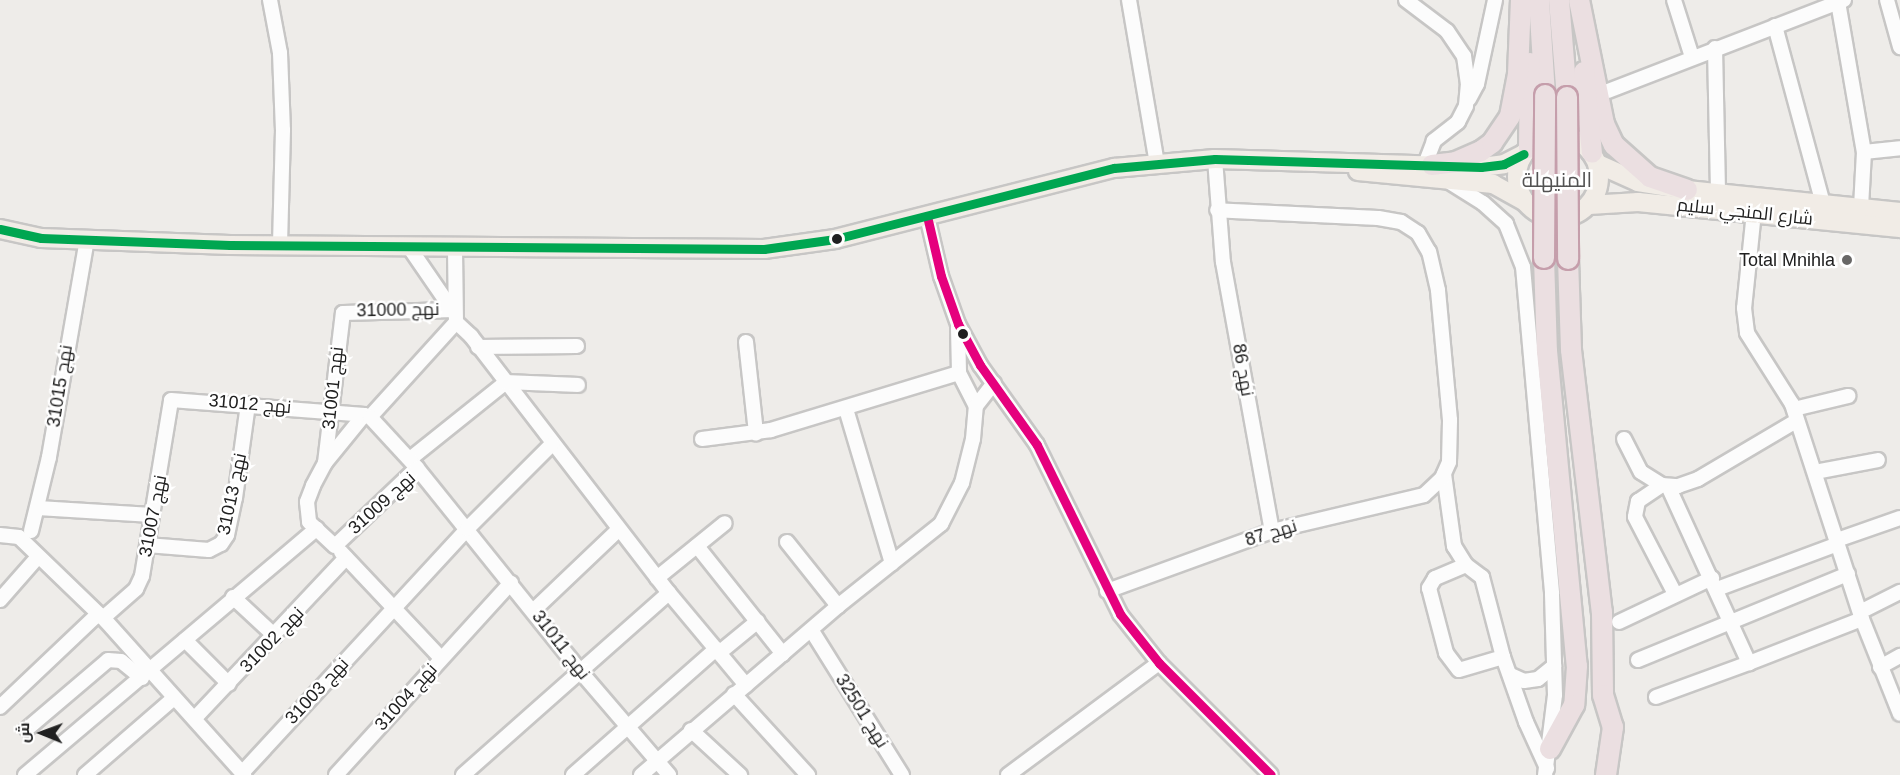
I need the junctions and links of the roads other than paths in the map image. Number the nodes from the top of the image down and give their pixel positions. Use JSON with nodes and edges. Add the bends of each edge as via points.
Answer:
{"nodes":[{"id":1,"x":270,"y":0,"type":"edge"},
{"id":2,"x":1129,"y":0,"type":"edge"},
{"id":3,"x":1406,"y":0,"type":"edge"},
{"id":4,"x":1495,"y":0,"type":"edge"},
{"id":5,"x":1523,"y":0,"type":"edge"},
{"id":6,"x":1539,"y":0,"type":"edge"},
{"id":7,"x":1559,"y":0,"type":"edge"},
{"id":8,"x":1579,"y":0,"type":"edge"},
{"id":9,"x":1674,"y":0,"type":"edge"},
{"id":10,"x":1887,"y":0,"type":"edge"},
{"id":11,"x":1841,"y":1,"type":"edge"},
{"id":12,"x":1775,"y":26,"type":"junction"},
{"id":13,"x":1900,"y":47,"type":"edge"},
{"id":14,"x":1715,"y":48,"type":"junction"},
{"id":15,"x":1692,"y":57,"type":"junction"},
{"id":16,"x":1608,"y":91,"type":"dead end"},
{"id":17,"x":1466,"y":106,"type":"junction"},
{"id":18,"x":1900,"y":148,"type":"edge"},
{"id":19,"x":1527,"y":151,"type":"junction"},
{"id":20,"x":1864,"y":152,"type":"junction"},
{"id":21,"x":1595,"y":158,"type":"junction"},
{"id":22,"x":1215,"y":159,"type":"junction"},
{"id":23,"x":1157,"y":163,"type":"junction"},
{"id":24,"x":1318,"y":164,"type":"junction"},
{"id":25,"x":1428,"y":165,"type":"junction"},
{"id":26,"x":1447,"y":180,"type":"junction"},
{"id":27,"x":1687,"y":190,"type":"junction"},
{"id":28,"x":1718,"y":194,"type":"junction"},
{"id":29,"x":1525,"y":202,"type":"junction"},
{"id":30,"x":1823,"y":204,"type":"junction"},
{"id":31,"x":1589,"y":205,"type":"junction"},
{"id":32,"x":1861,"y":208,"type":"junction"},
{"id":33,"x":1217,"y":210,"type":"junction"},
{"id":34,"x":1754,"y":212,"type":"junction"},
{"id":35,"x":1900,"y":212,"type":"edge"},
{"id":36,"x":927,"y":216,"type":"junction"},
{"id":37,"x":1900,"y":228,"type":"edge"},
{"id":38,"x":1,"y":231,"type":"edge"},
{"id":39,"x":87,"y":240,"type":"junction"},
{"id":40,"x":280,"y":245,"type":"junction"},
{"id":41,"x":409,"y":247,"type":"junction"},
{"id":42,"x":455,"y":248,"type":"junction"},
{"id":43,"x":343,"y":313,"type":"joint"},
{"id":44,"x":456,"y":317,"type":"junction"},
{"id":45,"x":957,"y":324,"type":"junction"},
{"id":46,"x":746,"y":342,"type":"dead end"},
{"id":47,"x":478,"y":346,"type":"junction"},
{"id":48,"x":577,"y":346,"type":"dead end"},
{"id":49,"x":959,"y":373,"type":"junction"},
{"id":50,"x":506,"y":382,"type":"junction"},
{"id":51,"x":994,"y":383,"type":"junction"},
{"id":52,"x":578,"y":385,"type":"dead end"},
{"id":53,"x":1848,"y":396,"type":"dead end"},
{"id":54,"x":171,"y":400,"type":"joint"},
{"id":55,"x":248,"y":404,"type":"junction"},
{"id":56,"x":976,"y":406,"type":"junction"},
{"id":57,"x":846,"y":409,"type":"junction"},
{"id":58,"x":330,"y":411,"type":"junction"},
{"id":59,"x":1795,"y":415,"type":"junction"},
{"id":60,"x":367,"y":416,"type":"junction"},
{"id":61,"x":756,"y":433,"type":"junction"},
{"id":62,"x":702,"y":439,"type":"dead end"},
{"id":63,"x":1624,"y":439,"type":"dead end"},
{"id":64,"x":552,"y":444,"type":"junction"},
{"id":65,"x":1878,"y":459,"type":"dead end"},
{"id":66,"x":324,"y":463,"type":"junction"},
{"id":67,"x":414,"y":464,"type":"junction"},
{"id":68,"x":1815,"y":472,"type":"junction"},
{"id":69,"x":1440,"y":479,"type":"junction"},
{"id":70,"x":1665,"y":485,"type":"junction"},
{"id":71,"x":38,"y":508,"type":"junction"},
{"id":72,"x":152,"y":515,"type":"junction"},
{"id":73,"x":1900,"y":518,"type":"edge"},
{"id":74,"x":725,"y":523,"type":"dead end"},
{"id":75,"x":317,"y":528,"type":"junction"},
{"id":76,"x":467,"y":529,"type":"junction"},
{"id":77,"x":619,"y":529,"type":"junction"},
{"id":78,"x":31,"y":531,"type":"dead end"},
{"id":79,"x":1272,"y":531,"type":"junction"},
{"id":80,"x":0,"y":536,"type":"edge"},
{"id":81,"x":787,"y":542,"type":"dead end"},
{"id":82,"x":1838,"y":542,"type":"junction"},
{"id":83,"x":147,"y":545,"type":"junction"},
{"id":84,"x":335,"y":546,"type":"junction"},
{"id":85,"x":697,"y":546,"type":"junction"},
{"id":86,"x":37,"y":558,"type":"junction"},
{"id":87,"x":346,"y":558,"type":"junction"},
{"id":88,"x":892,"y":563,"type":"junction"},
{"id":89,"x":1466,"y":565,"type":"junction"},
{"id":90,"x":1848,"y":574,"type":"junction"},
{"id":91,"x":657,"y":578,"type":"junction"},
{"id":92,"x":511,"y":583,"type":"junction"},
{"id":93,"x":1715,"y":584,"type":"junction"},
{"id":94,"x":1107,"y":591,"type":"junction"},
{"id":95,"x":1900,"y":592,"type":"edge"},
{"id":96,"x":669,"y":593,"type":"junction"},
{"id":97,"x":1675,"y":594,"type":"junction"},
{"id":98,"x":233,"y":597,"type":"junction"},
{"id":99,"x":0,"y":600,"type":"edge"},
{"id":100,"x":838,"y":606,"type":"junction"},
{"id":101,"x":393,"y":610,"type":"junction"},
{"id":102,"x":534,"y":610,"type":"junction"},
{"id":103,"x":100,"y":616,"type":"junction"},
{"id":104,"x":1861,"y":616,"type":"junction"},
{"id":105,"x":758,"y":621,"type":"junction"},
{"id":106,"x":1619,"y":622,"type":"dead end"},
{"id":107,"x":1732,"y":623,"type":"junction"},
{"id":108,"x":812,"y":631,"type":"junction"},
{"id":109,"x":275,"y":636,"type":"junction"},
{"id":110,"x":185,"y":640,"type":"junction"},
{"id":111,"x":718,"y":651,"type":"junction"},
{"id":112,"x":783,"y":654,"type":"junction"},
{"id":113,"x":1900,"y":656,"type":"edge"},
{"id":114,"x":1503,"y":657,"type":"junction"},
{"id":115,"x":441,"y":658,"type":"junction"},
{"id":116,"x":1638,"y":660,"type":"dead end"},
{"id":117,"x":1159,"y":663,"type":"junction"},
{"id":118,"x":1749,"y":663,"type":"junction"},
{"id":119,"x":1554,"y":666,"type":"junction"},
{"id":120,"x":1880,"y":667,"type":"junction"},
{"id":121,"x":580,"y":671,"type":"junction"},
{"id":122,"x":147,"y":674,"type":"junction"},
{"id":123,"x":1511,"y":675,"type":"junction"},
{"id":124,"x":230,"y":684,"type":"junction"},
{"id":125,"x":746,"y":685,"type":"junction"},
{"id":126,"x":734,"y":694,"type":"junction"},
{"id":127,"x":1656,"y":697,"type":"dead end"},
{"id":128,"x":174,"y":698,"type":"junction"},
{"id":129,"x":0,"y":707,"type":"edge"},
{"id":130,"x":1900,"y":714,"type":"edge"},
{"id":131,"x":195,"y":718,"type":"junction"},
{"id":132,"x":627,"y":726,"type":"junction"},
{"id":133,"x":27,"y":729,"type":"dead end"},
{"id":134,"x":691,"y":730,"type":"junction"},
{"id":135,"x":1246,"y":754,"type":"junction"},
{"id":136,"x":656,"y":762,"type":"junction"},
{"id":137,"x":1547,"y":764,"type":"edge"},
{"id":138,"x":243,"y":774,"type":"edge"},
{"id":139,"x":464,"y":774,"type":"edge"},
{"id":140,"x":25,"y":775,"type":"edge"},
{"id":141,"x":85,"y":775,"type":"edge"},
{"id":142,"x":336,"y":775,"type":"edge"},
{"id":143,"x":573,"y":775,"type":"edge"},
{"id":144,"x":641,"y":775,"type":"edge"},
{"id":145,"x":669,"y":775,"type":"edge"},
{"id":146,"x":740,"y":775,"type":"edge"},
{"id":147,"x":808,"y":775,"type":"edge"},
{"id":148,"x":902,"y":775,"type":"edge"},
{"id":149,"x":1008,"y":775,"type":"edge"},
{"id":150,"x":1259,"y":775,"type":"edge"},
{"id":151,"x":1271,"y":775,"type":"edge"},
{"id":152,"x":1606,"y":775,"type":"edge"}],
"edges":[{"from":1,"to":40,"type":"street","via":[[280,53],[283,119]]},
{"from":2,"to":23,"type":"street"},
{"from":3,"to":17,"type":"street","via":[[1447,31],[1464,56]]},
{"from":4,"to":17,"type":"street","via":[[1477,84]]},
{"from":5,"to":19,"type":"highway"},
{"from":5,"to":25,"type":"highway","via":[[1518,74],[1510,116],[1500,133],[1481,151],[1456,162]]},
{"from":6,"to":137,"type":"highway","bridge":true,"via":[[1545,95],[1547,351],[1573,599],[1574,705]]},
{"from":7,"to":152,"type":"highway","bridge":true,"via":[[1567,98],[1571,350],[1602,612],[1603,696],[1613,727]]},
{"from":8,"to":21,"type":"highway","via":[[1587,131]]},
{"from":8,"to":27,"type":"highway","via":[[1604,124],[1614,146],[1650,177]]},
{"from":9,"to":15,"type":"street"},
{"from":10,"to":13,"type":"street"},
{"from":11,"to":12,"type":"street"},
{"from":11,"to":20,"type":"street"},
{"from":12,"to":14,"type":"street"},
{"from":12,"to":30,"type":"street"},
{"from":14,"to":15,"type":"street"},
{"from":14,"to":28,"type":"street"},
{"from":15,"to":16,"type":"street"},
{"from":17,"to":25,"type":"street","via":[[1458,122],[1434,141]]},
{"from":18,"to":20,"type":"street"},
{"from":19,"to":21,"type":"main road","via":[[1550,137],[1562,136],[1573,138]]},
{"from":19,"to":25,"type":"main road","via":[[1492,167]]},
{"from":19,"to":29,"type":"main road","via":[[1517,178]]},
{"from":20,"to":32,"type":"street"},
{"from":21,"to":27,"type":"main road","name":"شارع المنجي سليم","via":[[1638,182]]},
{"from":21,"to":31,"type":"main road","via":[[1599,186]]},
{"from":22,"to":23,"type":"main road"},
{"from":22,"to":24,"type":"main road"},
{"from":22,"to":33,"type":"street","name":"نهج 86"},
{"from":23,"to":36,"type":"main road","via":[[1091,172]]},
{"from":24,"to":25,"type":"main road"},
{"from":24,"to":26,"type":"main road","via":[[1387,176]]},
{"from":26,"to":29,"type":"main road","via":[[1493,184]]},
{"from":26,"to":119,"type":"street","via":[[1496,212],[1520,252],[1549,542]]},
{"from":27,"to":28,"type":"main road","name":"شارع المنجي سليم"},
{"from":28,"to":30,"type":"main road","name":"شارع المنجي سليم"},
{"from":29,"to":31,"type":"main road","via":[[1543,216],[1557,219],[1571,217]]},
{"from":30,"to":32,"type":"main road","name":"شارع المنجي سليم"},
{"from":31,"to":34,"type":"main road","name":"شارع المنجي سليم","via":[[1638,202]]},
{"from":32,"to":35,"type":"main road","name":"شارع المنجي سليم"},
{"from":33,"to":69,"type":"street","via":[[1378,218],[1401,222],[1418,233],[1429,252],[1438,290],[1451,436]]},
{"from":33,"to":79,"type":"street","name":"نهج 86"},
{"from":34,"to":37,"type":"main road","name":"شارع المنجي سليم"},
{"from":34,"to":59,"type":"street","via":[[1744,320],[1747,333],[1788,393]]},
{"from":36,"to":42,"type":"main road","via":[[782,248]]},
{"from":36,"to":45,"type":"street"},
{"from":38,"to":39,"type":"main road"},
{"from":39,"to":40,"type":"main road"},
{"from":39,"to":71,"type":"street","name":"نهج 31015"},
{"from":40,"to":41,"type":"main road"},
{"from":41,"to":42,"type":"main road"},
{"from":41,"to":44,"type":"street"},
{"from":42,"to":44,"type":"street"},
{"from":43,"to":44,"type":"street","name":"نهج 31000"},
{"from":43,"to":58,"type":"street","name":"نهج 31001"},
{"from":44,"to":47,"type":"street"},
{"from":44,"to":60,"type":"street"},
{"from":45,"to":49,"type":"street"},
{"from":45,"to":51,"type":"street"},
{"from":46,"to":61,"type":"street"},
{"from":47,"to":48,"type":"street"},
{"from":47,"to":50,"type":"street"},
{"from":49,"to":56,"type":"street"},
{"from":49,"to":57,"type":"street"},
{"from":50,"to":52,"type":"street"},
{"from":50,"to":64,"type":"street"},
{"from":50,"to":67,"type":"street"},
{"from":51,"to":56,"type":"street"},
{"from":51,"to":94,"type":"street","via":[[1041,452]]},
{"from":53,"to":59,"type":"street"},
{"from":54,"to":55,"type":"street","name":"نهج 31012"},
{"from":54,"to":72,"type":"street","name":"نهج 31007"},
{"from":55,"to":58,"type":"street","name":"نهج 31012"},
{"from":55,"to":83,"type":"street","name":"نهج 31013","via":[[233,507],[221,544],[209,550]]},
{"from":56,"to":88,"type":"street","via":[[973,439],[952,507],[930,537]]},
{"from":57,"to":61,"type":"street"},
{"from":57,"to":88,"type":"street"},
{"from":58,"to":60,"type":"street","name":"نهج 31012"},
{"from":58,"to":66,"type":"street","name":"نهج 31001"},
{"from":59,"to":68,"type":"street"},
{"from":59,"to":70,"type":"street","via":[[1698,479]]},
{"from":60,"to":66,"type":"street"},
{"from":60,"to":67,"type":"street"},
{"from":61,"to":62,"type":"street"},
{"from":63,"to":70,"type":"street","via":[[1641,472]]},
{"from":64,"to":76,"type":"street","name":"نهج 31003"},
{"from":64,"to":77,"type":"street"},
{"from":65,"to":68,"type":"street"},
{"from":66,"to":75,"type":"street","name":"نهج 31009","via":[[307,502],[309,522]]},
{"from":67,"to":76,"type":"street","name":"نهج 31009"},
{"from":67,"to":84,"type":"street","name":"نهج 31009"},
{"from":68,"to":82,"type":"street"},
{"from":69,"to":79,"type":"street","name":"نهج 87","via":[[1416,497]]},
{"from":69,"to":89,"type":"street","via":[[1455,546]]},
{"from":70,"to":93,"type":"street"},
{"from":70,"to":97,"type":"street","via":[[1638,501],[1635,517]]},
{"from":71,"to":72,"type":"street"},
{"from":71,"to":78,"type":"street","name":"نهج 31015"},
{"from":72,"to":83,"type":"street","name":"نهج 31007"},
{"from":73,"to":82,"type":"street"},
{"from":74,"to":85,"type":"street"},
{"from":75,"to":84,"type":"street","name":"نهج 31009"},
{"from":75,"to":98,"type":"street"},
{"from":76,"to":92,"type":"street","name":"نهج 31011"},
{"from":76,"to":101,"type":"street","name":"نهج 31003"},
{"from":77,"to":91,"type":"street"},
{"from":77,"to":102,"type":"street"},
{"from":79,"to":94,"type":"street","name":"نهج 87"},
{"from":80,"to":86,"type":"street","via":[[19,537]]},
{"from":81,"to":100,"type":"street"},
{"from":82,"to":90,"type":"street"},
{"from":82,"to":93,"type":"street"},
{"from":83,"to":103,"type":"street","name":"نهج 31007","via":[[136,589]]},
{"from":84,"to":87,"type":"street"},
{"from":85,"to":91,"type":"street"},
{"from":85,"to":105,"type":"street"},
{"from":86,"to":99,"type":"street"},
{"from":86,"to":103,"type":"street"},
{"from":87,"to":101,"type":"street"},
{"from":87,"to":109,"type":"street","name":"نهج 31002"},
{"from":88,"to":100,"type":"street"},
{"from":89,"to":114,"type":"street","via":[[1482,577]]},
{"from":89,"to":114,"type":"street","via":[[1435,578],[1429,588],[1446,653],[1459,669]]},
{"from":90,"to":104,"type":"street"},
{"from":90,"to":107,"type":"street"},
{"from":91,"to":96,"type":"street"},
{"from":92,"to":102,"type":"street","name":"نهج 31011"},
{"from":92,"to":115,"type":"street","name":"نهج 31004"},
{"from":93,"to":97,"type":"street"},
{"from":93,"to":107,"type":"street"},
{"from":94,"to":117,"type":"street","via":[[1132,631]]},
{"from":95,"to":104,"type":"street"},
{"from":96,"to":111,"type":"street"},
{"from":96,"to":121,"type":"street"},
{"from":97,"to":106,"type":"street"},
{"from":98,"to":109,"type":"street"},
{"from":98,"to":110,"type":"street"},
{"from":100,"to":108,"type":"street"},
{"from":101,"to":115,"type":"street"},
{"from":101,"to":138,"type":"street","name":"نهج 31003"},
{"from":102,"to":121,"type":"street","name":"نهج 31011"},
{"from":103,"to":122,"type":"street"},
{"from":103,"to":129,"type":"street","name":"نهج 31007"},
{"from":104,"to":118,"type":"street"},
{"from":104,"to":120,"type":"street"},
{"from":105,"to":111,"type":"street"},
{"from":105,"to":112,"type":"street"},
{"from":107,"to":116,"type":"street"},
{"from":107,"to":118,"type":"street"},
{"from":108,"to":112,"type":"street"},
{"from":108,"to":148,"type":"street","name":"نهج 32501"},
{"from":109,"to":124,"type":"street","name":"نهج 31002"},
{"from":110,"to":122,"type":"street"},
{"from":110,"to":124,"type":"street"},
{"from":111,"to":125,"type":"street"},
{"from":111,"to":132,"type":"street"},
{"from":112,"to":125,"type":"street"},
{"from":113,"to":120,"type":"street"},
{"from":114,"to":123,"type":"street"},
{"from":115,"to":142,"type":"street","name":"نهج 31004"},
{"from":117,"to":135,"type":"street"},
{"from":117,"to":149,"type":"street"},
{"from":118,"to":127,"type":"street"},
{"from":119,"to":123,"type":"street","via":[[1538,680],[1524,681]]},
{"from":119,"to":137,"type":"street"},
{"from":120,"to":130,"type":"street"},
{"from":121,"to":132,"type":"street","name":"نهج 31011"},
{"from":121,"to":139,"type":"street"},
{"from":122,"to":128,"type":"street"},
{"from":122,"to":133,"type":"street","via":[[121,661],[108,660]]},
{"from":122,"to":140,"type":"street"},
{"from":123,"to":137,"type":"street","via":[[1526,722]]},
{"from":124,"to":131,"type":"street","name":"نهج 31002"},
{"from":125,"to":126,"type":"street"},
{"from":126,"to":134,"type":"street"},
{"from":126,"to":147,"type":"street"},
{"from":128,"to":131,"type":"street"},
{"from":128,"to":141,"type":"street"},
{"from":131,"to":138,"type":"street"},
{"from":132,"to":136,"type":"street","name":"نهج 31011"},
{"from":132,"to":143,"type":"street"},
{"from":134,"to":136,"type":"street"},
{"from":134,"to":146,"type":"street"},
{"from":135,"to":150,"type":"street"},
{"from":135,"to":151,"type":"street"},
{"from":136,"to":144,"type":"street"},
{"from":136,"to":145,"type":"street","name":"نهج 31011"}]}
